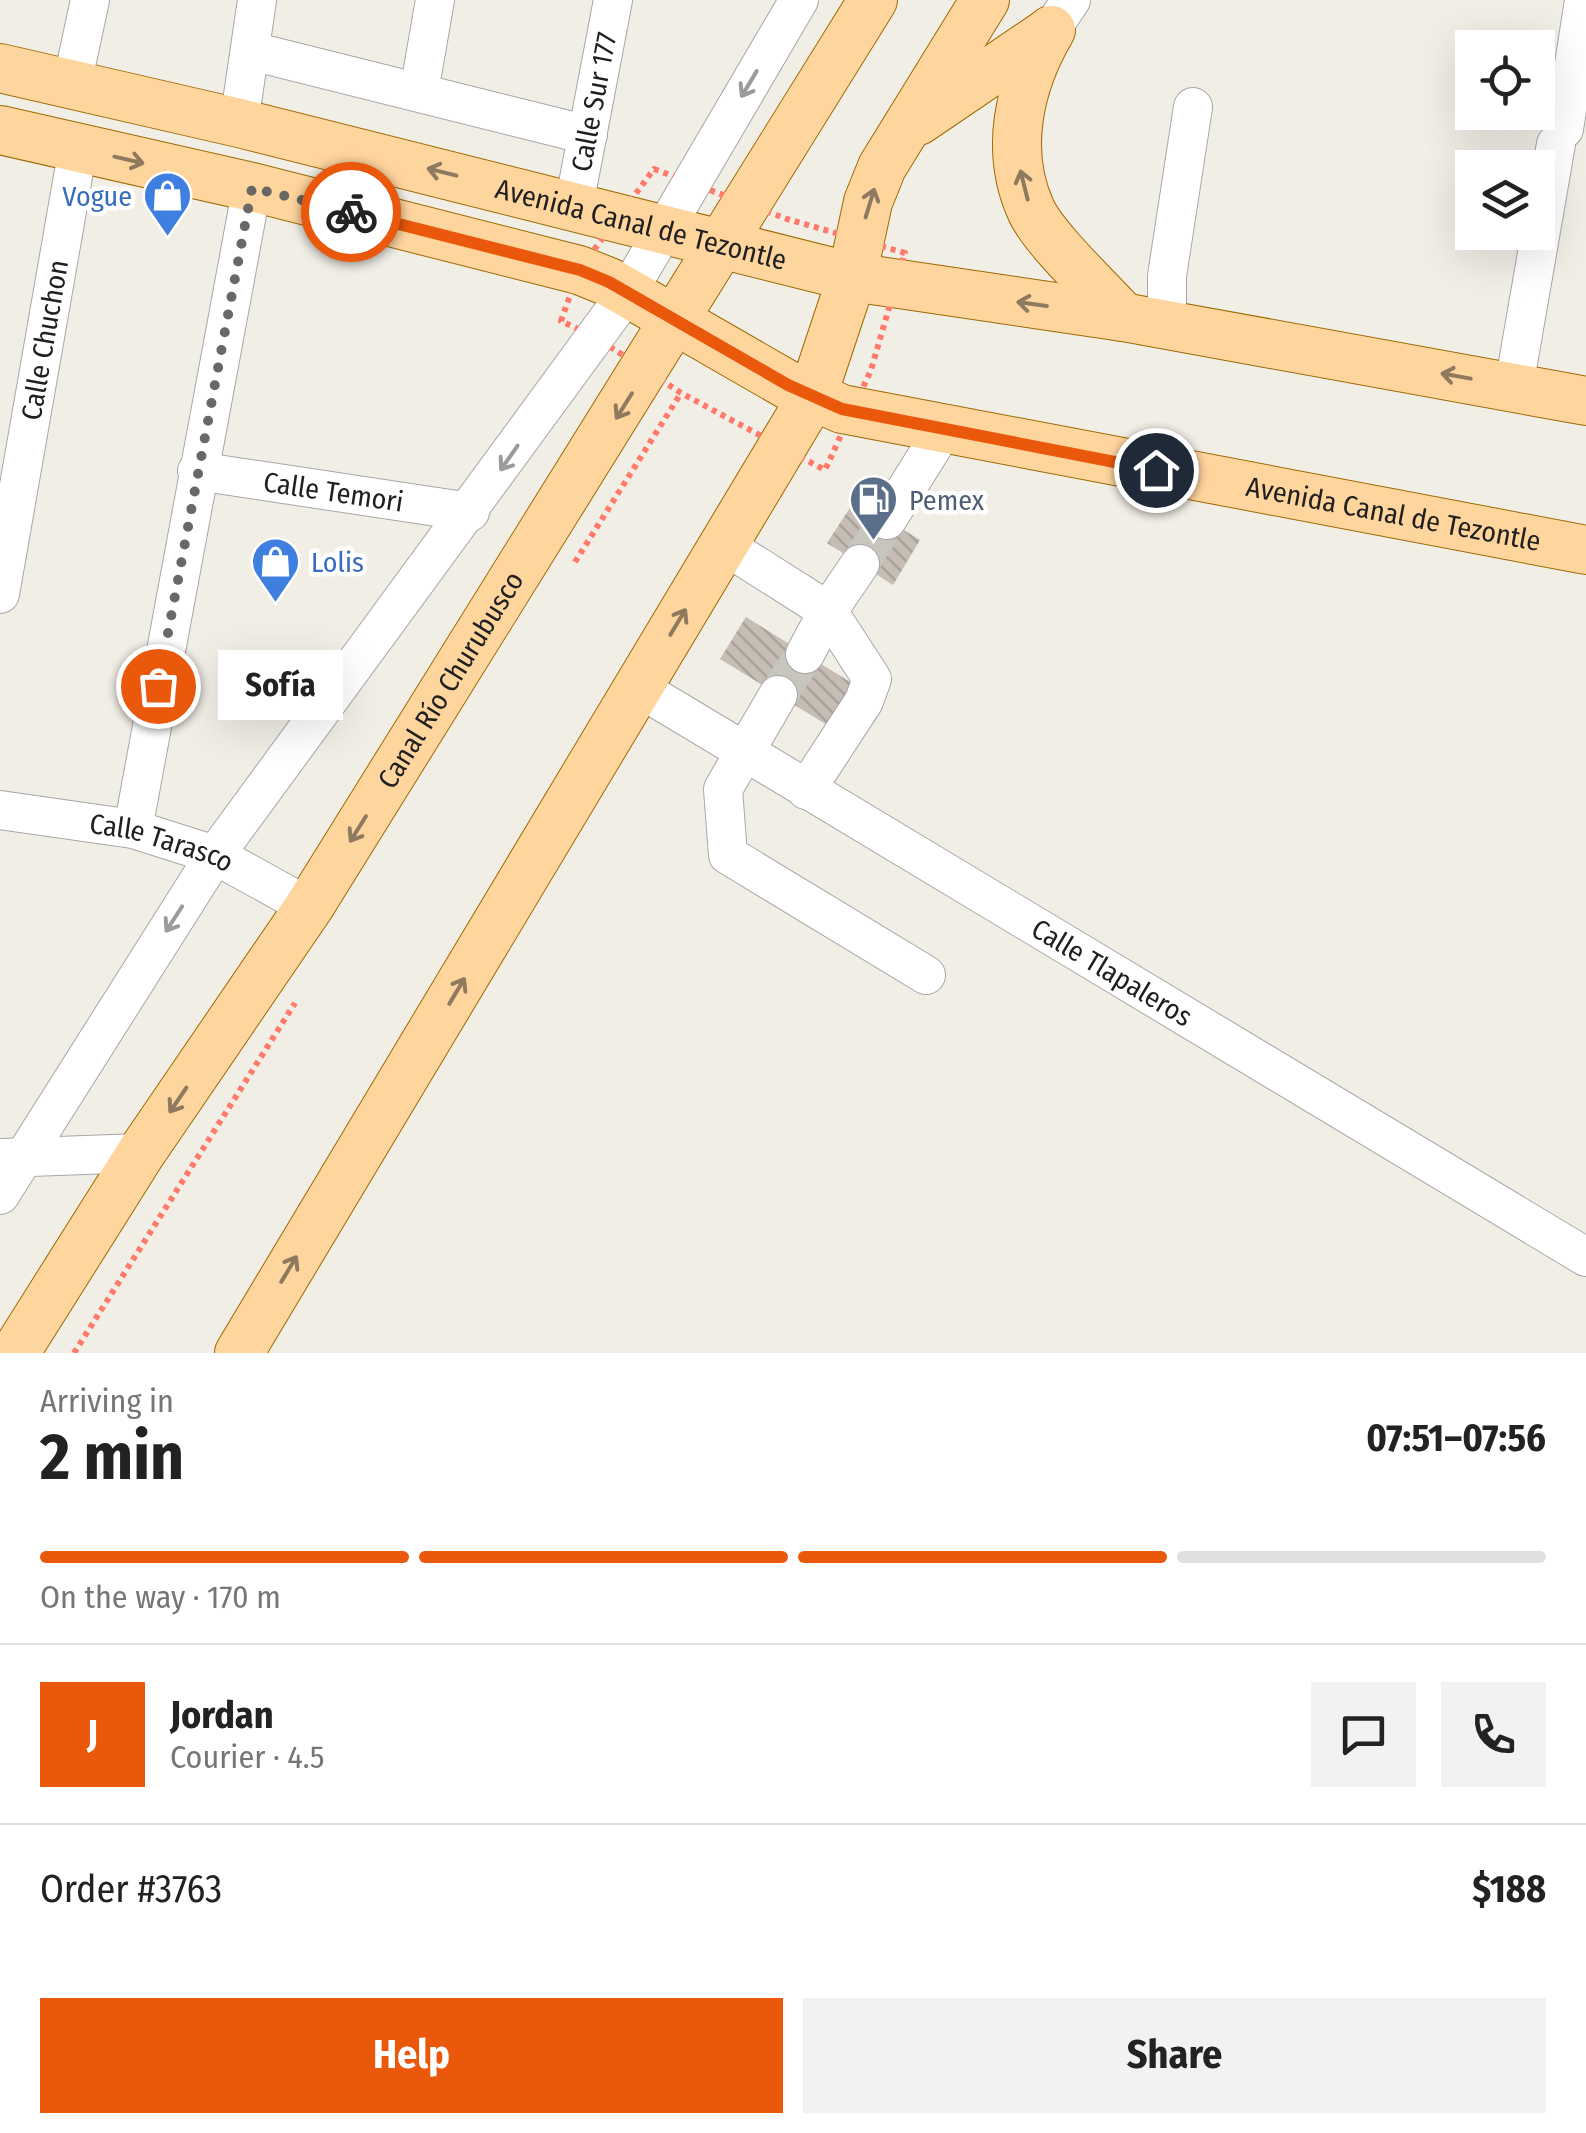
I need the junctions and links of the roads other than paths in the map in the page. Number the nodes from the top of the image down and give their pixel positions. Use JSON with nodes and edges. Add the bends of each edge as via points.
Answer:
{"nodes":[{"id":1,"x":90,"y":0,"type":"edge"},
{"id":2,"x":257,"y":0,"type":"edge"},
{"id":3,"x":435,"y":0,"type":"edge"},
{"id":4,"x":614,"y":0,"type":"edge"},
{"id":5,"x":799,"y":0,"type":"edge"},
{"id":6,"x":874,"y":0,"type":"edge"},
{"id":7,"x":986,"y":0,"type":"edge"},
{"id":8,"x":1584,"y":0,"type":"edge"},
{"id":9,"x":1061,"y":15,"type":"edge"},
{"id":10,"x":250,"y":51,"type":"junction"},
{"id":11,"x":0,"y":68,"type":"edge"},
{"id":12,"x":72,"y":84,"type":"junction"},
{"id":13,"x":419,"y":92,"type":"junction"},
{"id":14,"x":1193,"y":107,"type":"dead end"},
{"id":15,"x":239,"y":122,"type":"junction"},
{"id":16,"x":0,"y":130,"type":"edge"},
{"id":17,"x":903,"y":131,"type":"junction"},
{"id":18,"x":588,"y":134,"type":"junction"},
{"id":19,"x":78,"y":148,"type":"junction"},
{"id":20,"x":252,"y":188,"type":"junction"},
{"id":21,"x":574,"y":205,"type":"junction"},
{"id":22,"x":664,"y":228,"type":"junction"},
{"id":23,"x":724,"y":244,"type":"junction"},
{"id":24,"x":852,"y":277,"type":"junction"},
{"id":25,"x":627,"y":293,"type":"junction"},
{"id":26,"x":1145,"y":321,"type":"junction"},
{"id":27,"x":676,"y":323,"type":"junction"},
{"id":28,"x":1514,"y":386,"type":"junction"},
{"id":29,"x":812,"y":397,"type":"junction"},
{"id":30,"x":1586,"y":401,"type":"edge"},
{"id":31,"x":943,"y":430,"type":"junction"},
{"id":32,"x":197,"y":471,"type":"junction"},
{"id":33,"x":470,"y":512,"type":"junction"},
{"id":34,"x":887,"y":520,"type":"tunnel mouth"},
{"id":35,"x":724,"y":545,"type":"junction"},
{"id":36,"x":1586,"y":550,"type":"edge"},
{"id":37,"x":860,"y":564,"type":"tunnel mouth"},
{"id":38,"x":0,"y":594,"type":"edge"},
{"id":39,"x":828,"y":611,"type":"junction"},
{"id":40,"x":805,"y":654,"type":"tunnel mouth"},
{"id":41,"x":639,"y":688,"type":"junction"},
{"id":42,"x":778,"y":695,"type":"tunnel mouth"},
{"id":43,"x":746,"y":754,"type":"junction"},
{"id":44,"x":806,"y":790,"type":"junction"},
{"id":45,"x":0,"y":810,"type":"edge"},
{"id":46,"x":133,"y":829,"type":"junction"},
{"id":47,"x":216,"y":855,"type":"junction"},
{"id":48,"x":309,"y":907,"type":"junction"},
{"id":49,"x":926,"y":975,"type":"dead end"},
{"id":50,"x":142,"y":1153,"type":"junction"},
{"id":51,"x":10,"y":1159,"type":"edge"},
{"id":52,"x":0,"y":1195,"type":"edge"},
{"id":53,"x":1586,"y":1257,"type":"edge"},
{"id":54,"x":15,"y":1353,"type":"edge"},
{"id":55,"x":239,"y":1353,"type":"edge"}],
"edges":[{"from":1,"to":12,"type":"street"},
{"from":2,"to":10,"type":"street"},
{"from":3,"to":13,"type":"street"},
{"from":4,"to":18,"type":"street","name":"Calle Sur 177"},
{"from":5,"to":22,"type":"street","one_way":true},
{"from":6,"to":23,"type":"main road","name":"Canal Río Churubusco"},
{"from":7,"to":17,"type":"main road"},
{"from":8,"to":28,"type":"street"},
{"from":9,"to":17,"type":"main road"},
{"from":26,"to":9,"type":"main road","one_way":true,"via":[[1032,214],[1023,186],[1020,102]]},
{"from":10,"to":13,"type":"street"},
{"from":10,"to":15,"type":"street"},
{"from":11,"to":12,"type":"main road","name":"Avenida Canal de Tezontle"},
{"from":12,"to":15,"type":"main road","name":"Avenida Canal de Tezontle"},
{"from":13,"to":18,"type":"street"},
{"from":14,"to":26,"type":"street","via":[[1167,276]]},
{"from":21,"to":15,"type":"main road","name":"Avenida Canal de Tezontle","one_way":true},
{"from":16,"to":19,"type":"main road","name":"Avenida Canal de Tezontle"},
{"from":24,"to":17,"type":"main road","one_way":true,"via":[[868,202]]},
{"from":18,"to":21,"type":"street","name":"Calle Sur 177"},
{"from":19,"to":20,"type":"main road","name":"Avenida Canal de Tezontle","one_way":true},
{"from":19,"to":38,"type":"street","name":"Calle Chuchon"},
{"from":20,"to":25,"type":"main road","name":"Avenida Canal de Tezontle","via":[[564,266]]},
{"from":20,"to":32,"type":"street"},
{"from":21,"to":22,"type":"main road","name":"Avenida Canal de Tezontle"},
{"from":22,"to":23,"type":"main road","name":"Avenida Canal de Tezontle"},
{"from":22,"to":25,"type":"street"},
{"from":23,"to":24,"type":"main road","name":"Avenida Canal de Tezontle"},
{"from":23,"to":27,"type":"main road","name":"Canal Río Churubusco"},
{"from":26,"to":24,"type":"main road","name":"Avenida Canal de Tezontle","one_way":true},
{"from":24,"to":29,"type":"main road"},
{"from":25,"to":27,"type":"main road","name":"Avenida Canal de Tezontle"},
{"from":25,"to":33,"type":"street","one_way":true},
{"from":28,"to":26,"type":"main road","name":"Avenida Canal de Tezontle","one_way":true},
{"from":27,"to":29,"type":"main road","name":"Avenida Canal de Tezontle"},
{"from":27,"to":48,"type":"main road","name":"Canal Río Churubusco","one_way":true},
{"from":28,"to":30,"type":"main road","name":"Avenida Canal de Tezontle"},
{"from":29,"to":31,"type":"main road","name":"Avenida Canal de Tezontle"},
{"from":29,"to":35,"type":"main road"},
{"from":31,"to":34,"type":"street"},
{"from":31,"to":36,"type":"main road","name":"Avenida Canal de Tezontle"},
{"from":32,"to":33,"type":"street","name":"Calle Temori"},
{"from":32,"to":46,"type":"street"},
{"from":33,"to":47,"type":"street"},
{"from":35,"to":39,"type":"street"},
{"from":41,"to":35,"type":"main road","one_way":true},
{"from":37,"to":39,"type":"street"},
{"from":39,"to":40,"type":"street"},
{"from":39,"to":44,"type":"street","via":[[872,679]]},
{"from":41,"to":43,"type":"street","name":"Calle Tlapaleros"},
{"from":55,"to":41,"type":"main road","one_way":true},
{"from":42,"to":43,"type":"street"},
{"from":43,"to":44,"type":"street","name":"Calle Tlapaleros"},
{"from":43,"to":49,"type":"street","via":[[723,790],[728,855]]},
{"from":44,"to":53,"type":"street","name":"Calle Tlapaleros"},
{"from":45,"to":46,"type":"street","name":"Calle Tarasco"},
{"from":46,"to":47,"type":"street","name":"Calle Tarasco"},
{"from":47,"to":48,"type":"street","name":"Calle Tarasco"},
{"from":47,"to":51,"type":"street","one_way":true},
{"from":48,"to":50,"type":"main road","name":"Canal Río Churubusco","one_way":true},
{"from":50,"to":51,"type":"street"},
{"from":50,"to":54,"type":"main road","name":"Canal Río Churubusco"},
{"from":51,"to":52,"type":"street"}]}
